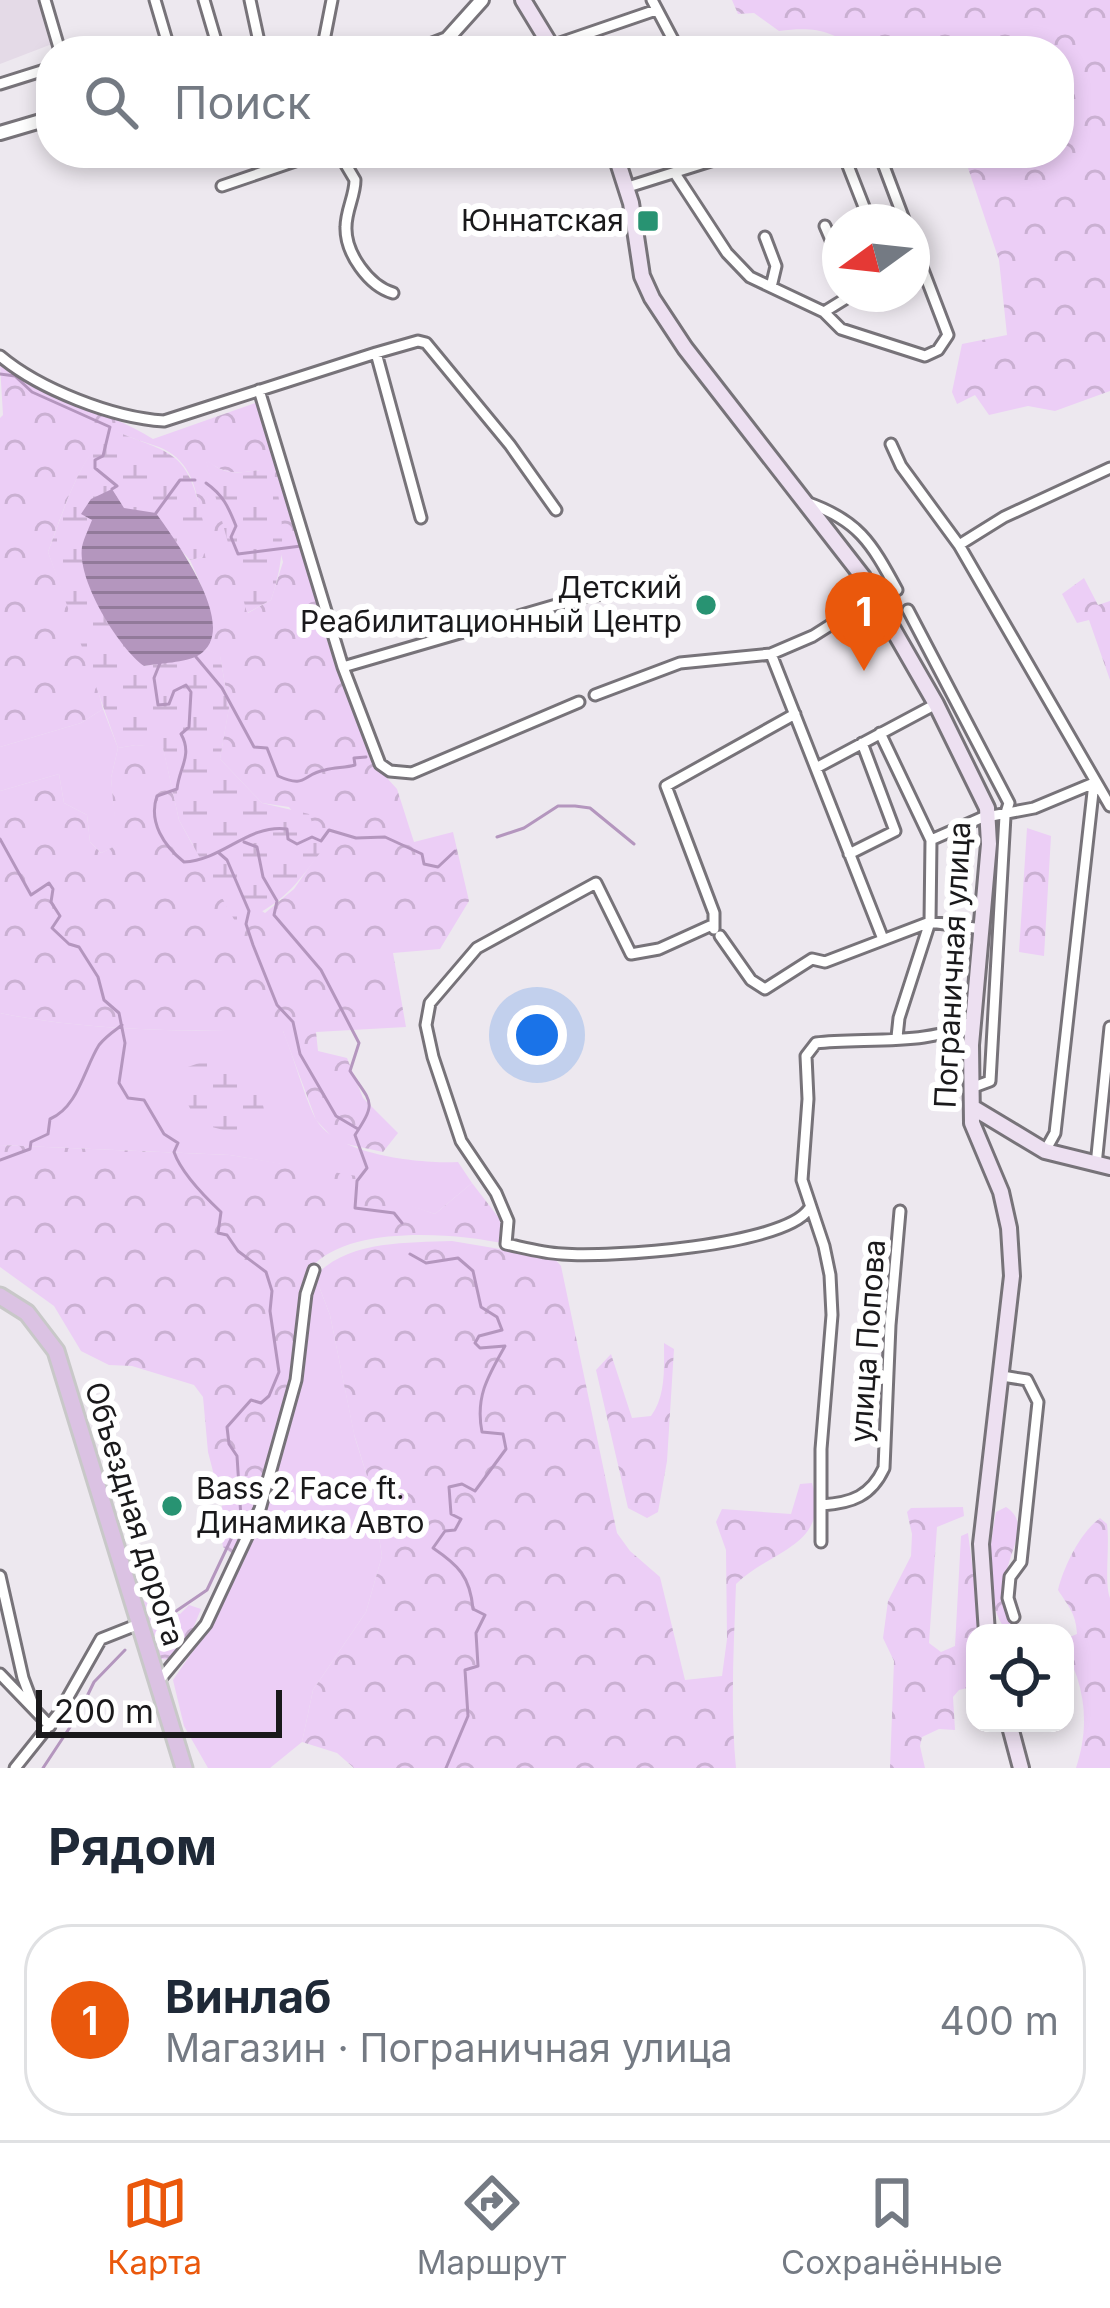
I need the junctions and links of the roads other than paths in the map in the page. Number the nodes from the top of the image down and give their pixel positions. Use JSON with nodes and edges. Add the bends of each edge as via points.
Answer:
{"nodes":[{"id":1,"x":45,"y":0,"type":"edge"},
{"id":2,"x":155,"y":0,"type":"edge"},
{"id":3,"x":204,"y":0,"type":"edge"},
{"id":4,"x":250,"y":0,"type":"edge"},
{"id":5,"x":332,"y":0,"type":"edge"},
{"id":6,"x":482,"y":0,"type":"edge"},
{"id":7,"x":523,"y":0,"type":"edge"},
{"id":8,"x":654,"y":5,"type":"edge"},
{"id":9,"x":55,"y":36,"type":"edge"},
{"id":10,"x":166,"y":36,"type":"edge"},
{"id":11,"x":215,"y":36,"type":"edge"},
{"id":12,"x":258,"y":36,"type":"edge"},
{"id":13,"x":325,"y":36,"type":"edge"},
{"id":14,"x":452,"y":36,"type":"edge"},
{"id":15,"x":545,"y":36,"type":"edge"},
{"id":16,"x":583,"y":36,"type":"edge"},
{"id":17,"x":671,"y":36,"type":"edge"},
{"id":18,"x":36,"y":73,"type":"edge"},
{"id":19,"x":0,"y":84,"type":"edge"},
{"id":20,"x":36,"y":122,"type":"edge"},
{"id":21,"x":0,"y":133,"type":"edge"},
{"id":22,"x":275,"y":168,"type":"edge"},
{"id":23,"x":348,"y":168,"type":"edge"},
{"id":24,"x":621,"y":168,"type":"edge"},
{"id":25,"x":695,"y":168,"type":"edge"},
{"id":26,"x":849,"y":168,"type":"edge"},
{"id":27,"x":885,"y":168,"type":"edge"},
{"id":28,"x":676,"y":175,"type":"junction"},
{"id":29,"x":222,"y":186,"type":"dead end"},
{"id":30,"x":628,"y":188,"type":"junction"},
{"id":31,"x":863,"y":204,"type":"edge"},
{"id":32,"x":898,"y":204,"type":"edge"},
{"id":33,"x":765,"y":237,"type":"dead end"},
{"id":34,"x":771,"y":287,"type":"junction"},
{"id":35,"x":930,"y":288,"type":"edge"},
{"id":36,"x":393,"y":293,"type":"dead end"},
{"id":37,"x":822,"y":311,"type":"edge"},
{"id":38,"x":824,"y":312,"type":"edge"},
{"id":39,"x":376,"y":353,"type":"junction"},
{"id":40,"x":0,"y":356,"type":"edge"},
{"id":41,"x":259,"y":390,"type":"junction"},
{"id":42,"x":891,"y":444,"type":"dead end"},
{"id":43,"x":1110,"y":468,"type":"edge"},
{"id":44,"x":806,"y":502,"type":"junction"},
{"id":45,"x":556,"y":510,"type":"dead end"},
{"id":46,"x":421,"y":518,"type":"dead end"},
{"id":47,"x":960,"y":548,"type":"junction"},
{"id":48,"x":652,"y":588,"type":"dead end"},
{"id":49,"x":897,"y":590,"type":"dead end"},
{"id":50,"x":876,"y":596,"type":"junction"},
{"id":51,"x":908,"y":610,"type":"dead end"},
{"id":52,"x":771,"y":654,"type":"junction"},
{"id":53,"x":344,"y":667,"type":"junction"},
{"id":54,"x":595,"y":695,"type":"dead end"},
{"id":55,"x":579,"y":702,"type":"dead end"},
{"id":56,"x":936,"y":704,"type":"junction"},
{"id":57,"x":795,"y":714,"type":"junction"},
{"id":58,"x":880,"y":734,"type":"junction"},
{"id":59,"x":862,"y":743,"type":"junction"},
{"id":60,"x":815,"y":768,"type":"junction"},
{"id":61,"x":1094,"y":783,"type":"junction"},
{"id":62,"x":1110,"y":806,"type":"edge"},
{"id":63,"x":1005,"y":816,"type":"junction"},
{"id":64,"x":988,"y":818,"type":"junction"},
{"id":65,"x":931,"y":840,"type":"junction"},
{"id":66,"x":849,"y":854,"type":"junction"},
{"id":67,"x":929,"y":922,"type":"junction"},
{"id":68,"x":982,"y":929,"type":"junction"},
{"id":69,"x":715,"y":930,"type":"junction"},
{"id":70,"x":883,"y":939,"type":"junction"},
{"id":71,"x":973,"y":1020,"type":"junction"},
{"id":72,"x":1110,"y":1027,"type":"edge"},
{"id":73,"x":897,"y":1037,"type":"junction"},
{"id":74,"x":971,"y":1088,"type":"junction"},
{"id":75,"x":972,"y":1107,"type":"junction"},
{"id":76,"x":1045,"y":1151,"type":"junction"},
{"id":77,"x":1103,"y":1166,"type":"edge"},
{"id":78,"x":809,"y":1209,"type":"junction"},
{"id":79,"x":900,"y":1210,"type":"dead end"},
{"id":80,"x":314,"y":1270,"type":"dead end"},
{"id":81,"x":0,"y":1296,"type":"edge"},
{"id":82,"x":1002,"y":1376,"type":"junction"},
{"id":83,"x":822,"y":1504,"type":"junction"},
{"id":84,"x":820,"y":1542,"type":"dead end"},
{"id":85,"x":0,"y":1576,"type":"edge"},
{"id":86,"x":1014,"y":1617,"type":"dead end"},
{"id":87,"x":139,"y":1624,"type":"junction"},
{"id":88,"x":986,"y":1624,"type":"edge"},
{"id":89,"x":0,"y":1675,"type":"edge"},
{"id":90,"x":156,"y":1684,"type":"junction"},
{"id":91,"x":35,"y":1710,"type":"junction"},
{"id":92,"x":50,"y":1726,"type":"junction"},
{"id":93,"x":1011,"y":1732,"type":"edge"},
{"id":94,"x":15,"y":1768,"type":"edge"},
{"id":95,"x":184,"y":1768,"type":"edge"},
{"id":96,"x":1021,"y":1768,"type":"edge"}],
"edges":[{"from":1,"to":9,"type":"street"},
{"from":2,"to":10,"type":"street"},
{"from":3,"to":11,"type":"street"},
{"from":4,"to":12,"type":"street"},
{"from":5,"to":13,"type":"street"},
{"from":6,"to":14,"type":"street"},
{"from":7,"to":15,"type":"main road"},
{"from":8,"to":16,"type":"street"},
{"from":8,"to":17,"type":"street"},
{"from":18,"to":19,"type":"street"},
{"from":20,"to":21,"type":"street"},
{"from":22,"to":29,"type":"street"},
{"from":23,"to":36,"type":"street","via":[[355,180],[345,229],[351,252],[380,289]]},
{"from":24,"to":30,"type":"main road","name":"Пограничная улица"},
{"from":25,"to":28,"type":"street"},
{"from":26,"to":31,"type":"street"},
{"from":27,"to":32,"type":"street"},
{"from":28,"to":30,"type":"street"},
{"from":28,"to":34,"type":"street","via":[[737,266]]},
{"from":30,"to":44,"type":"main road","name":"Пограничная улица","via":[[652,298]]},
{"from":33,"to":34,"type":"street","via":[[776,266]]},
{"from":34,"to":37,"type":"street"},
{"from":35,"to":38,"type":"street","via":[[948,335],[932,355],[841,328]]},
{"from":39,"to":41,"type":"street"},
{"from":39,"to":45,"type":"street","via":[[418,341],[433,346]]},
{"from":39,"to":46,"type":"street"},
{"from":40,"to":41,"type":"street","via":[[44,385],[150,420]]},
{"from":41,"to":53,"type":"street"},
{"from":42,"to":47,"type":"street"},
{"from":43,"to":47,"type":"street","via":[[1004,517]]},
{"from":44,"to":49,"type":"street","via":[[856,526]]},
{"from":44,"to":50,"type":"main road","name":"Пограничная улица"},
{"from":47,"to":61,"type":"street"},
{"from":48,"to":53,"type":"street","via":[[587,596]]},
{"from":50,"to":52,"type":"street"},
{"from":50,"to":56,"type":"main road","name":"Пограничная улица"},
{"from":51,"to":63,"type":"street","via":[[1008,796]]},
{"from":52,"to":54,"type":"street","via":[[680,663]]},
{"from":52,"to":57,"type":"street"},
{"from":53,"to":55,"type":"street","via":[[380,764],[390,771],[412,773]]},
{"from":56,"to":58,"type":"street"},
{"from":56,"to":64,"type":"main road","name":"Пограничная улица"},
{"from":57,"to":60,"type":"street"},
{"from":57,"to":69,"type":"street","via":[[666,786]]},
{"from":58,"to":59,"type":"street"},
{"from":58,"to":65,"type":"street"},
{"from":59,"to":60,"type":"street"},
{"from":59,"to":66,"type":"street","via":[[895,831]]},
{"from":60,"to":66,"type":"street"},
{"from":61,"to":62,"type":"street"},
{"from":61,"to":63,"type":"street"},
{"from":61,"to":76,"type":"street","via":[[1055,1133]]},
{"from":63,"to":64,"type":"street"},
{"from":63,"to":74,"type":"street","via":[[990,1081]]},
{"from":64,"to":65,"type":"street"},
{"from":64,"to":68,"type":"main road","name":"Пограничная улица"},
{"from":65,"to":67,"type":"street"},
{"from":66,"to":70,"type":"street"},
{"from":67,"to":68,"type":"street"},
{"from":67,"to":70,"type":"street"},
{"from":67,"to":73,"type":"street"},
{"from":68,"to":71,"type":"main road","name":"Пограничная улица"},
{"from":69,"to":70,"type":"street","via":[[765,989],[812,959],[825,962]]},
{"from":69,"to":78,"type":"street","via":[[631,954],[596,883],[477,949],[430,1003],[426,1025],[461,1141],[503,1208],[506,1244],[536,1251],[702,1246],[796,1221]]},
{"from":71,"to":73,"type":"street","via":[[945,1033]]},
{"from":71,"to":74,"type":"main road","name":"Пограничная улица"},
{"from":72,"to":77,"type":"street"},
{"from":73,"to":78,"type":"street","name":"улица Попова","via":[[809,1048],[802,1180]]},
{"from":74,"to":75,"type":"main road","name":"Пограничная улица"},
{"from":75,"to":76,"type":"main road"},
{"from":75,"to":82,"type":"main road","name":"Пограничная улица","via":[[1012,1250]]},
{"from":76,"to":77,"type":"main road"},
{"from":78,"to":83,"type":"street","name":"улица Попова","via":[[830,1275]]},
{"from":79,"to":83,"type":"street","name":"улица Попова","via":[[884,1468],[874,1489]]},
{"from":80,"to":90,"type":"street","via":[[296,1380],[260,1509],[206,1624]]},
{"from":81,"to":87,"type":"main road","name":"Объездная дорога","via":[[27,1313],[56,1351]]},
{"from":82,"to":86,"type":"street","via":[[1027,1380],[1038,1402],[1021,1562],[1010,1577]]},
{"from":82,"to":88,"type":"main road","name":"Пограничная улица","via":[[981,1544]]},
{"from":83,"to":84,"type":"street","name":"улица Попова"},
{"from":85,"to":91,"type":"street"},
{"from":87,"to":90,"type":"main road","name":"Объездная дорога"},
{"from":87,"to":92,"type":"street","via":[[101,1639]]},
{"from":89,"to":91,"type":"street"},
{"from":90,"to":95,"type":"main road","name":"Объездная дорога"},
{"from":91,"to":92,"type":"street"},
{"from":92,"to":94,"type":"street"},
{"from":93,"to":96,"type":"main road"}]}
